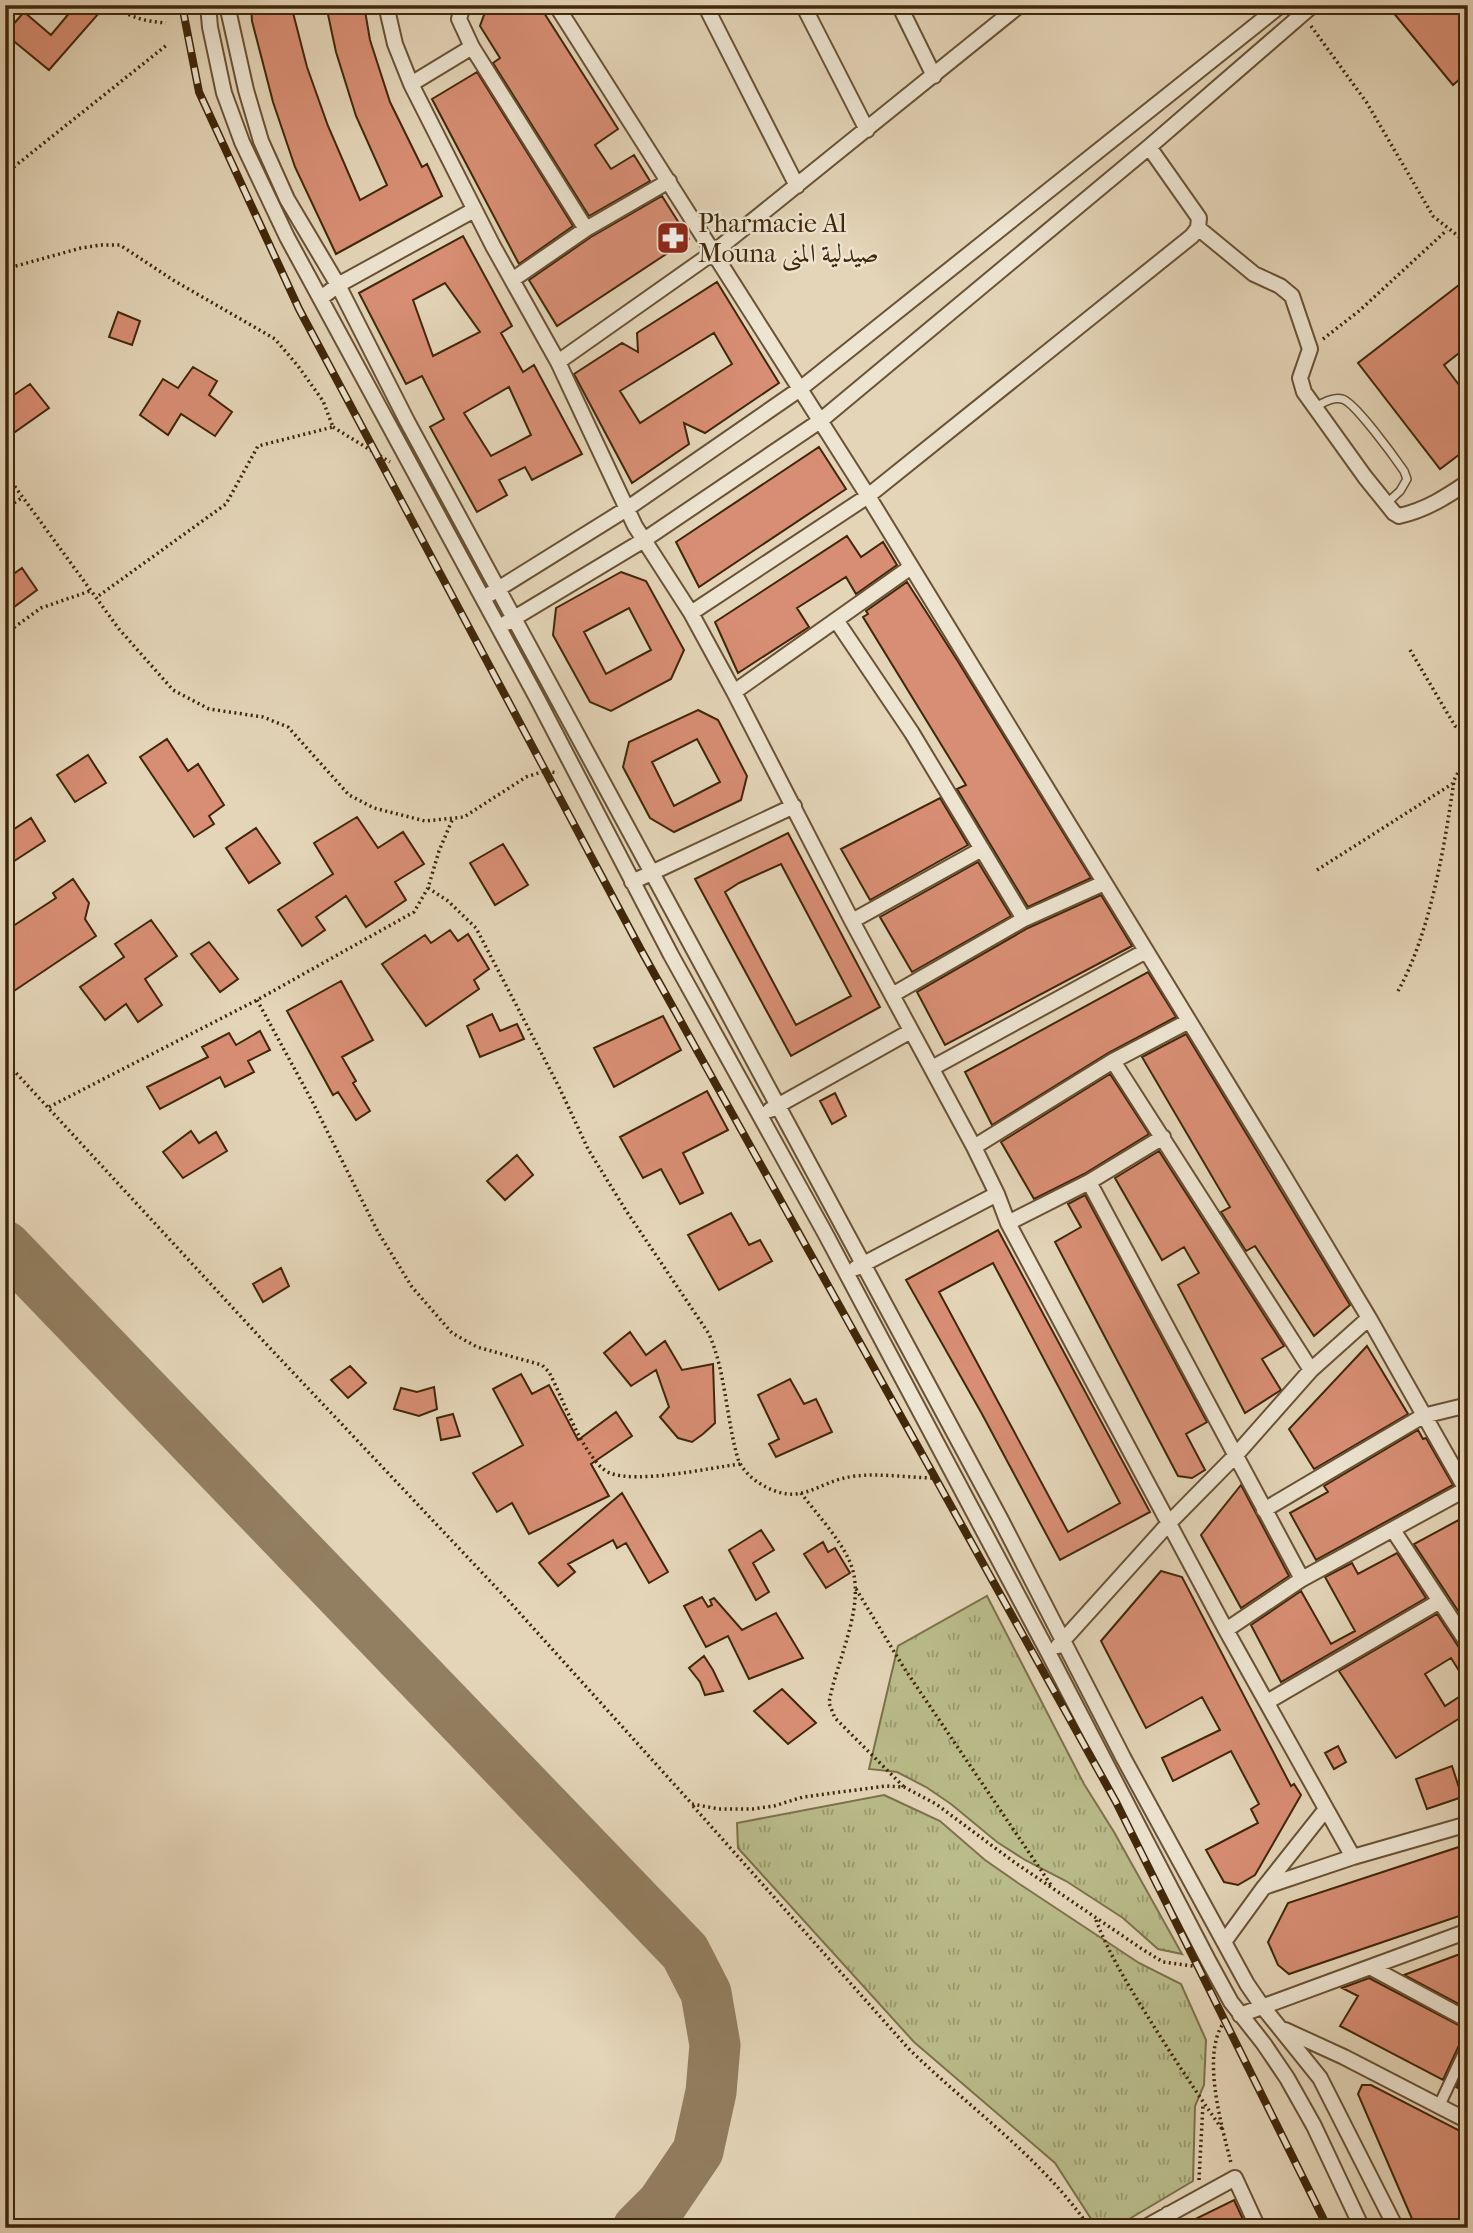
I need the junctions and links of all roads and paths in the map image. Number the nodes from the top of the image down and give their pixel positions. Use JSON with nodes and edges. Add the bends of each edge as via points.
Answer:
{"nodes":[{"id":1,"x":115,"y":5,"type":"edge"},
{"id":2,"x":208,"y":5,"type":"edge"},
{"id":3,"x":227,"y":5,"type":"edge"},
{"id":4,"x":386,"y":5,"type":"edge"},
{"id":5,"x":463,"y":5,"type":"edge"},
{"id":6,"x":556,"y":5,"type":"edge"},
{"id":7,"x":705,"y":5,"type":"edge"},
{"id":8,"x":803,"y":5,"type":"edge"},
{"id":9,"x":899,"y":5,"type":"edge"},
{"id":10,"x":1020,"y":5,"type":"edge"},
{"id":11,"x":1281,"y":5,"type":"edge"},
{"id":12,"x":1308,"y":10,"type":"edge"},
{"id":13,"x":166,"y":23,"type":"dead end"},
{"id":14,"x":167,"y":44,"type":"dead end"},
{"id":15,"x":472,"y":47,"type":"junction"},
{"id":16,"x":934,"y":76,"type":"junction"},
{"id":17,"x":411,"y":85,"type":"junction"},
{"id":18,"x":867,"y":130,"type":"junction"},
{"id":19,"x":1149,"y":147,"type":"junction"},
{"id":20,"x":5,"y":174,"type":"edge"},
{"id":21,"x":669,"y":181,"type":"junction"},
{"id":22,"x":797,"y":186,"type":"junction"},
{"id":23,"x":474,"y":210,"type":"junction"},
{"id":24,"x":1198,"y":228,"type":"junction"},
{"id":25,"x":586,"y":229,"type":"junction"},
{"id":26,"x":1447,"y":230,"type":"junction"},
{"id":27,"x":1468,"y":244,"type":"edge"},
{"id":28,"x":714,"y":252,"type":"junction"},
{"id":29,"x":5,"y":269,"type":"edge"},
{"id":30,"x":512,"y":280,"type":"junction"},
{"id":31,"x":338,"y":285,"type":"junction"},
{"id":32,"x":321,"y":298,"type":"junction"},
{"id":33,"x":1310,"y":349,"type":"junction"},
{"id":34,"x":558,"y":362,"type":"junction"},
{"id":35,"x":800,"y":389,"type":"junction"},
{"id":36,"x":1315,"y":407,"type":"junction"},
{"id":37,"x":820,"y":421,"type":"junction"},
{"id":38,"x":333,"y":427,"type":"junction"},
{"id":39,"x":399,"y":468,"type":"dead end"},
{"id":40,"x":5,"y":473,"type":"edge"},
{"id":41,"x":1468,"y":482,"type":"edge"},
{"id":42,"x":868,"y":496,"type":"junction"},
{"id":43,"x":23,"y":497,"type":"junction"},
{"id":44,"x":1386,"y":504,"type":"junction"},
{"id":45,"x":628,"y":508,"type":"junction"},
{"id":46,"x":5,"y":509,"type":"edge"},
{"id":47,"x":643,"y":540,"type":"junction"},
{"id":48,"x":911,"y":567,"type":"junction"},
{"id":49,"x":498,"y":589,"type":"junction"},
{"id":50,"x":90,"y":591,"type":"junction"},
{"id":51,"x":97,"y":597,"type":"junction"},
{"id":52,"x":483,"y":598,"type":"junction"},
{"id":53,"x":691,"y":612,"type":"junction"},
{"id":54,"x":513,"y":618,"type":"junction"},
{"id":55,"x":836,"y":620,"type":"junction"},
{"id":56,"x":498,"y":627,"type":"junction"},
{"id":57,"x":5,"y":634,"type":"edge"},
{"id":58,"x":1410,"y":650,"type":"dead end"},
{"id":59,"x":734,"y":692,"type":"junction"},
{"id":60,"x":1468,"y":732,"type":"edge"},
{"id":61,"x":1468,"y":754,"type":"edge"},
{"id":62,"x":1454,"y":780,"type":"junction"},
{"id":63,"x":583,"y":787,"type":"junction"},
{"id":64,"x":794,"y":806,"type":"junction"},
{"id":65,"x":453,"y":818,"type":"junction"},
{"id":66,"x":982,"y":849,"type":"junction"},
{"id":67,"x":1317,"y":870,"type":"dead end"},
{"id":68,"x":652,"y":872,"type":"junction"},
{"id":69,"x":632,"y":882,"type":"junction"},
{"id":70,"x":1104,"y":883,"type":"junction"},
{"id":71,"x":428,"y":888,"type":"junction"},
{"id":72,"x":1024,"y":919,"type":"junction"},
{"id":73,"x":852,"y":921,"type":"junction"},
{"id":74,"x":1146,"y":951,"type":"junction"},
{"id":75,"x":1398,"y":991,"type":"dead end"},
{"id":76,"x":892,"y":995,"type":"junction"},
{"id":77,"x":257,"y":1000,"type":"junction"},
{"id":78,"x":1189,"y":1021,"type":"junction"},
{"id":79,"x":911,"y":1031,"type":"junction"},
{"id":80,"x":5,"y":1061,"type":"edge"},
{"id":81,"x":1113,"y":1061,"type":"junction"},
{"id":82,"x":932,"y":1068,"type":"junction"},
{"id":83,"x":777,"y":1106,"type":"junction"},
{"id":84,"x":49,"y":1107,"type":"junction"},
{"id":85,"x":759,"y":1116,"type":"junction"},
{"id":86,"x":1163,"y":1137,"type":"junction"},
{"id":87,"x":974,"y":1147,"type":"junction"},
{"id":88,"x":1089,"y":1182,"type":"junction"},
{"id":89,"x":997,"y":1195,"type":"junction"},
{"id":90,"x":1008,"y":1223,"type":"junction"},
{"id":91,"x":863,"y":1265,"type":"junction"},
{"id":92,"x":846,"y":1274,"type":"junction"},
{"id":93,"x":1368,"y":1318,"type":"junction"},
{"id":94,"x":1311,"y":1370,"type":"junction"},
{"id":95,"x":1468,"y":1405,"type":"edge"},
{"id":96,"x":1423,"y":1416,"type":"junction"},
{"id":97,"x":1235,"y":1456,"type":"junction"},
{"id":98,"x":740,"y":1464,"type":"junction"},
{"id":99,"x":954,"y":1476,"type":"junction"},
{"id":100,"x":1467,"y":1490,"type":"edge"},
{"id":101,"x":801,"y":1493,"type":"junction"},
{"id":102,"x":1264,"y":1510,"type":"junction"},
{"id":103,"x":1169,"y":1523,"type":"junction"},
{"id":104,"x":1393,"y":1530,"type":"junction"},
{"id":105,"x":1302,"y":1579,"type":"junction"},
{"id":106,"x":856,"y":1589,"type":"junction"},
{"id":107,"x":1440,"y":1601,"type":"junction"},
{"id":108,"x":1226,"y":1630,"type":"junction"},
{"id":109,"x":1063,"y":1641,"type":"junction"},
{"id":110,"x":1468,"y":1644,"type":"edge"},
{"id":111,"x":1049,"y":1654,"type":"junction"},
{"id":112,"x":1267,"y":1702,"type":"junction"},
{"id":113,"x":904,"y":1787,"type":"junction"},
{"id":114,"x":692,"y":1804,"type":"junction"},
{"id":115,"x":1326,"y":1809,"type":"junction"},
{"id":116,"x":1468,"y":1824,"type":"edge"},
{"id":117,"x":1353,"y":1857,"type":"junction"},
{"id":118,"x":1264,"y":1887,"type":"junction"},
{"id":119,"x":1053,"y":1889,"type":"junction"},
{"id":120,"x":1095,"y":1918,"type":"junction"},
{"id":121,"x":1468,"y":1931,"type":"edge"},
{"id":122,"x":1224,"y":1942,"type":"junction"},
{"id":123,"x":1208,"y":1960,"type":"junction"},
{"id":124,"x":1372,"y":1968,"type":"junction"},
{"id":125,"x":1262,"y":2007,"type":"junction"},
{"id":126,"x":1240,"y":2015,"type":"junction"},
{"id":127,"x":1468,"y":2020,"type":"edge"},
{"id":128,"x":1280,"y":2028,"type":"junction"},
{"id":129,"x":1468,"y":2044,"type":"edge"},
{"id":130,"x":1203,"y":2102,"type":"junction"},
{"id":131,"x":1439,"y":2106,"type":"junction"},
{"id":132,"x":1468,"y":2121,"type":"edge"},
{"id":133,"x":1223,"y":2129,"type":"junction"},
{"id":134,"x":1235,"y":2178,"type":"junction"},
{"id":135,"x":1198,"y":2198,"type":"junction"},
{"id":136,"x":1171,"y":2221,"type":"edge"},
{"id":137,"x":1090,"y":2228,"type":"edge"},
{"id":138,"x":1144,"y":2228,"type":"edge"},
{"id":139,"x":1258,"y":2228,"type":"edge"},
{"id":140,"x":1362,"y":2228,"type":"edge"},
{"id":141,"x":1396,"y":2228,"type":"edge"}],
"edges":[{"from":1,"to":13,"type":"path","via":[[142,20]]},
{"from":2,"to":32,"type":"street","via":[[224,93],[242,142]]},
{"from":3,"to":31,"type":"street","via":[[261,141],[287,199]]},
{"from":4,"to":17,"type":"street"},
{"from":5,"to":15,"type":"street","via":[[459,19]]},
{"from":6,"to":21,"type":"street"},
{"from":7,"to":22,"type":"street"},
{"from":8,"to":18,"type":"street"},
{"from":9,"to":16,"type":"street"},
{"from":10,"to":16,"type":"street"},
{"from":11,"to":35,"type":"street"},
{"from":12,"to":19,"type":"street"},
{"from":12,"to":26,"type":"path","via":[[1433,216]]},
{"from":14,"to":20,"type":"path"},
{"from":15,"to":17,"type":"street"},
{"from":15,"to":25,"type":"street"},
{"from":16,"to":18,"type":"street"},
{"from":17,"to":23,"type":"street"},
{"from":18,"to":22,"type":"street"},
{"from":19,"to":24,"type":"street","via":[[1194,209]]},
{"from":19,"to":37,"type":"street"},
{"from":21,"to":25,"type":"street"},
{"from":21,"to":28,"type":"street"},
{"from":22,"to":28,"type":"street"},
{"from":23,"to":30,"type":"street"},
{"from":23,"to":31,"type":"street"},
{"from":24,"to":33,"type":"street","via":[[1254,274],[1292,296]]},
{"from":24,"to":42,"type":"street"},
{"from":25,"to":30,"type":"street"},
{"from":26,"to":27,"type":"path"},
{"from":26,"to":33,"type":"path"},
{"from":28,"to":34,"type":"street"},
{"from":28,"to":35,"type":"street"},
{"from":29,"to":38,"type":"path","via":[[81,248],[120,245],[275,339],[323,401]]},
{"from":30,"to":34,"type":"street"},
{"from":31,"to":32,"type":"street"},
{"from":31,"to":49,"type":"street"},
{"from":32,"to":52,"type":"street"},
{"from":33,"to":36,"type":"street","via":[[1300,382]]},
{"from":34,"to":45,"type":"street"},
{"from":35,"to":37,"type":"street"},
{"from":35,"to":45,"type":"street"},
{"from":36,"to":44,"type":"street"},
{"from":36,"to":44,"type":"lane","via":[[1345,399],[1357,408],[1404,471],[1405,484]]},
{"from":37,"to":42,"type":"street"},
{"from":37,"to":47,"type":"street"},
{"from":38,"to":39,"type":"path"},
{"from":38,"to":51,"type":"path","via":[[258,446],[226,504]]},
{"from":40,"to":43,"type":"path"},
{"from":41,"to":44,"type":"street","via":[[1413,513],[1397,516]]},
{"from":42,"to":48,"type":"street"},
{"from":42,"to":53,"type":"street"},
{"from":43,"to":46,"type":"path"},
{"from":43,"to":50,"type":"path"},
{"from":45,"to":47,"type":"street"},
{"from":45,"to":49,"type":"street"},
{"from":47,"to":53,"type":"street"},
{"from":47,"to":54,"type":"street"},
{"from":48,"to":55,"type":"street"},
{"from":48,"to":70,"type":"street"},
{"from":49,"to":52,"type":"street"},
{"from":49,"to":54,"type":"street"},
{"from":50,"to":51,"type":"path"},
{"from":50,"to":57,"type":"path","via":[[41,608]]},
{"from":51,"to":65,"type":"path","via":[[173,691],[209,709],[263,717],[288,727],[349,795],[374,807],[425,821]]},
{"from":52,"to":56,"type":"street"},
{"from":53,"to":59,"type":"street"},
{"from":54,"to":56,"type":"street"},
{"from":54,"to":68,"type":"street"},
{"from":55,"to":59,"type":"street"},
{"from":55,"to":66,"type":"street"},
{"from":56,"to":63,"type":"street"},
{"from":58,"to":60,"type":"path","via":[[1455,726]]},
{"from":59,"to":64,"type":"street"},
{"from":61,"to":62,"type":"path"},
{"from":62,"to":67,"type":"path"},
{"from":62,"to":75,"type":"path","via":[[1446,841],[1423,929]]},
{"from":63,"to":65,"type":"path","via":[[555,772],[545,772],[526,777],[464,817]]},
{"from":63,"to":69,"type":"street"},
{"from":64,"to":68,"type":"street"},
{"from":64,"to":73,"type":"street"},
{"from":65,"to":71,"type":"path"},
{"from":66,"to":72,"type":"street"},
{"from":66,"to":73,"type":"street"},
{"from":68,"to":69,"type":"street"},
{"from":68,"to":83,"type":"street"},
{"from":69,"to":85,"type":"street"},
{"from":70,"to":72,"type":"street"},
{"from":70,"to":74,"type":"street"},
{"from":71,"to":77,"type":"path","via":[[414,912]]},
{"from":71,"to":98,"type":"path","via":[[476,928],[588,1149],[709,1334],[717,1352]]},
{"from":72,"to":76,"type":"street"},
{"from":73,"to":76,"type":"street"},
{"from":74,"to":78,"type":"street"},
{"from":74,"to":82,"type":"street"},
{"from":76,"to":79,"type":"street"},
{"from":77,"to":84,"type":"path"},
{"from":77,"to":98,"type":"path","via":[[378,1232],[412,1287],[452,1333],[477,1347],[542,1365],[590,1454],[612,1474],[666,1474]]},
{"from":78,"to":81,"type":"street"},
{"from":78,"to":93,"type":"street"},
{"from":79,"to":82,"type":"street"},
{"from":79,"to":83,"type":"street"},
{"from":80,"to":84,"type":"path"},
{"from":81,"to":86,"type":"street"},
{"from":81,"to":87,"type":"street"},
{"from":82,"to":87,"type":"street"},
{"from":83,"to":85,"type":"street"},
{"from":83,"to":91,"type":"street"},
{"from":84,"to":114,"type":"path"},
{"from":85,"to":92,"type":"street"},
{"from":86,"to":88,"type":"street"},
{"from":86,"to":94,"type":"street"},
{"from":87,"to":89,"type":"street"},
{"from":88,"to":90,"type":"street"},
{"from":88,"to":97,"type":"street"},
{"from":89,"to":90,"type":"street"},
{"from":89,"to":91,"type":"street"},
{"from":90,"to":103,"type":"street"},
{"from":91,"to":92,"type":"street"},
{"from":91,"to":109,"type":"street"},
{"from":92,"to":99,"type":"street"},
{"from":93,"to":94,"type":"street"},
{"from":93,"to":96,"type":"street"},
{"from":94,"to":97,"type":"street"},
{"from":95,"to":96,"type":"street"},
{"from":96,"to":100,"type":"street"},
{"from":96,"to":102,"type":"street"},
{"from":97,"to":102,"type":"street"},
{"from":97,"to":103,"type":"street"},
{"from":98,"to":101,"type":"path","via":[[768,1488],[789,1495]]},
{"from":99,"to":101,"type":"path","via":[[854,1476]]},
{"from":99,"to":111,"type":"street"},
{"from":100,"to":104,"type":"street"},
{"from":101,"to":106,"type":"path","via":[[849,1557]]},
{"from":102,"to":105,"type":"street"},
{"from":103,"to":108,"type":"street"},
{"from":103,"to":109,"type":"street"},
{"from":104,"to":105,"type":"street"},
{"from":104,"to":107,"type":"street"},
{"from":105,"to":108,"type":"street"},
{"from":106,"to":113,"type":"path","via":[[829,1703],[835,1717]]},
{"from":106,"to":119,"type":"path"},
{"from":107,"to":110,"type":"street"},
{"from":107,"to":112,"type":"street"},
{"from":108,"to":112,"type":"street"},
{"from":109,"to":111,"type":"street"},
{"from":109,"to":122,"type":"street"},
{"from":111,"to":123,"type":"street"},
{"from":112,"to":115,"type":"street"},
{"from":113,"to":114,"type":"path","via":[[803,1797],[753,1810]]},
{"from":113,"to":119,"type":"path","via":[[936,1804]]},
{"from":114,"to":137,"type":"path","via":[[908,2048],[1058,2185]]},
{"from":115,"to":117,"type":"street"},
{"from":115,"to":118,"type":"street"},
{"from":116,"to":117,"type":"street"},
{"from":117,"to":118,"type":"street"},
{"from":118,"to":122,"type":"street"},
{"from":119,"to":120,"type":"path"},
{"from":120,"to":123,"type":"path","via":[[1163,1962],[1188,1967]]},
{"from":120,"to":130,"type":"path","via":[[1124,1979]]},
{"from":121,"to":124,"type":"street"},
{"from":122,"to":125,"type":"street"},
{"from":123,"to":126,"type":"street"},
{"from":124,"to":125,"type":"street"},
{"from":124,"to":127,"type":"street"},
{"from":125,"to":126,"type":"street"},
{"from":125,"to":128,"type":"street"},
{"from":126,"to":133,"type":"path","via":[[1226,2021],[1215,2040],[1213,2063]]},
{"from":126,"to":140,"type":"street","via":[[1294,2090]]},
{"from":128,"to":131,"type":"street"},
{"from":128,"to":141,"type":"street","via":[[1320,2078]]},
{"from":129,"to":131,"type":"street"},
{"from":130,"to":133,"type":"path"},
{"from":130,"to":135,"type":"path"},
{"from":131,"to":132,"type":"street"},
{"from":133,"to":134,"type":"path"},
{"from":134,"to":135,"type":"street"},
{"from":134,"to":139,"type":"street"},
{"from":135,"to":136,"type":"street"},
{"from":136,"to":138,"type":"street"}]}
